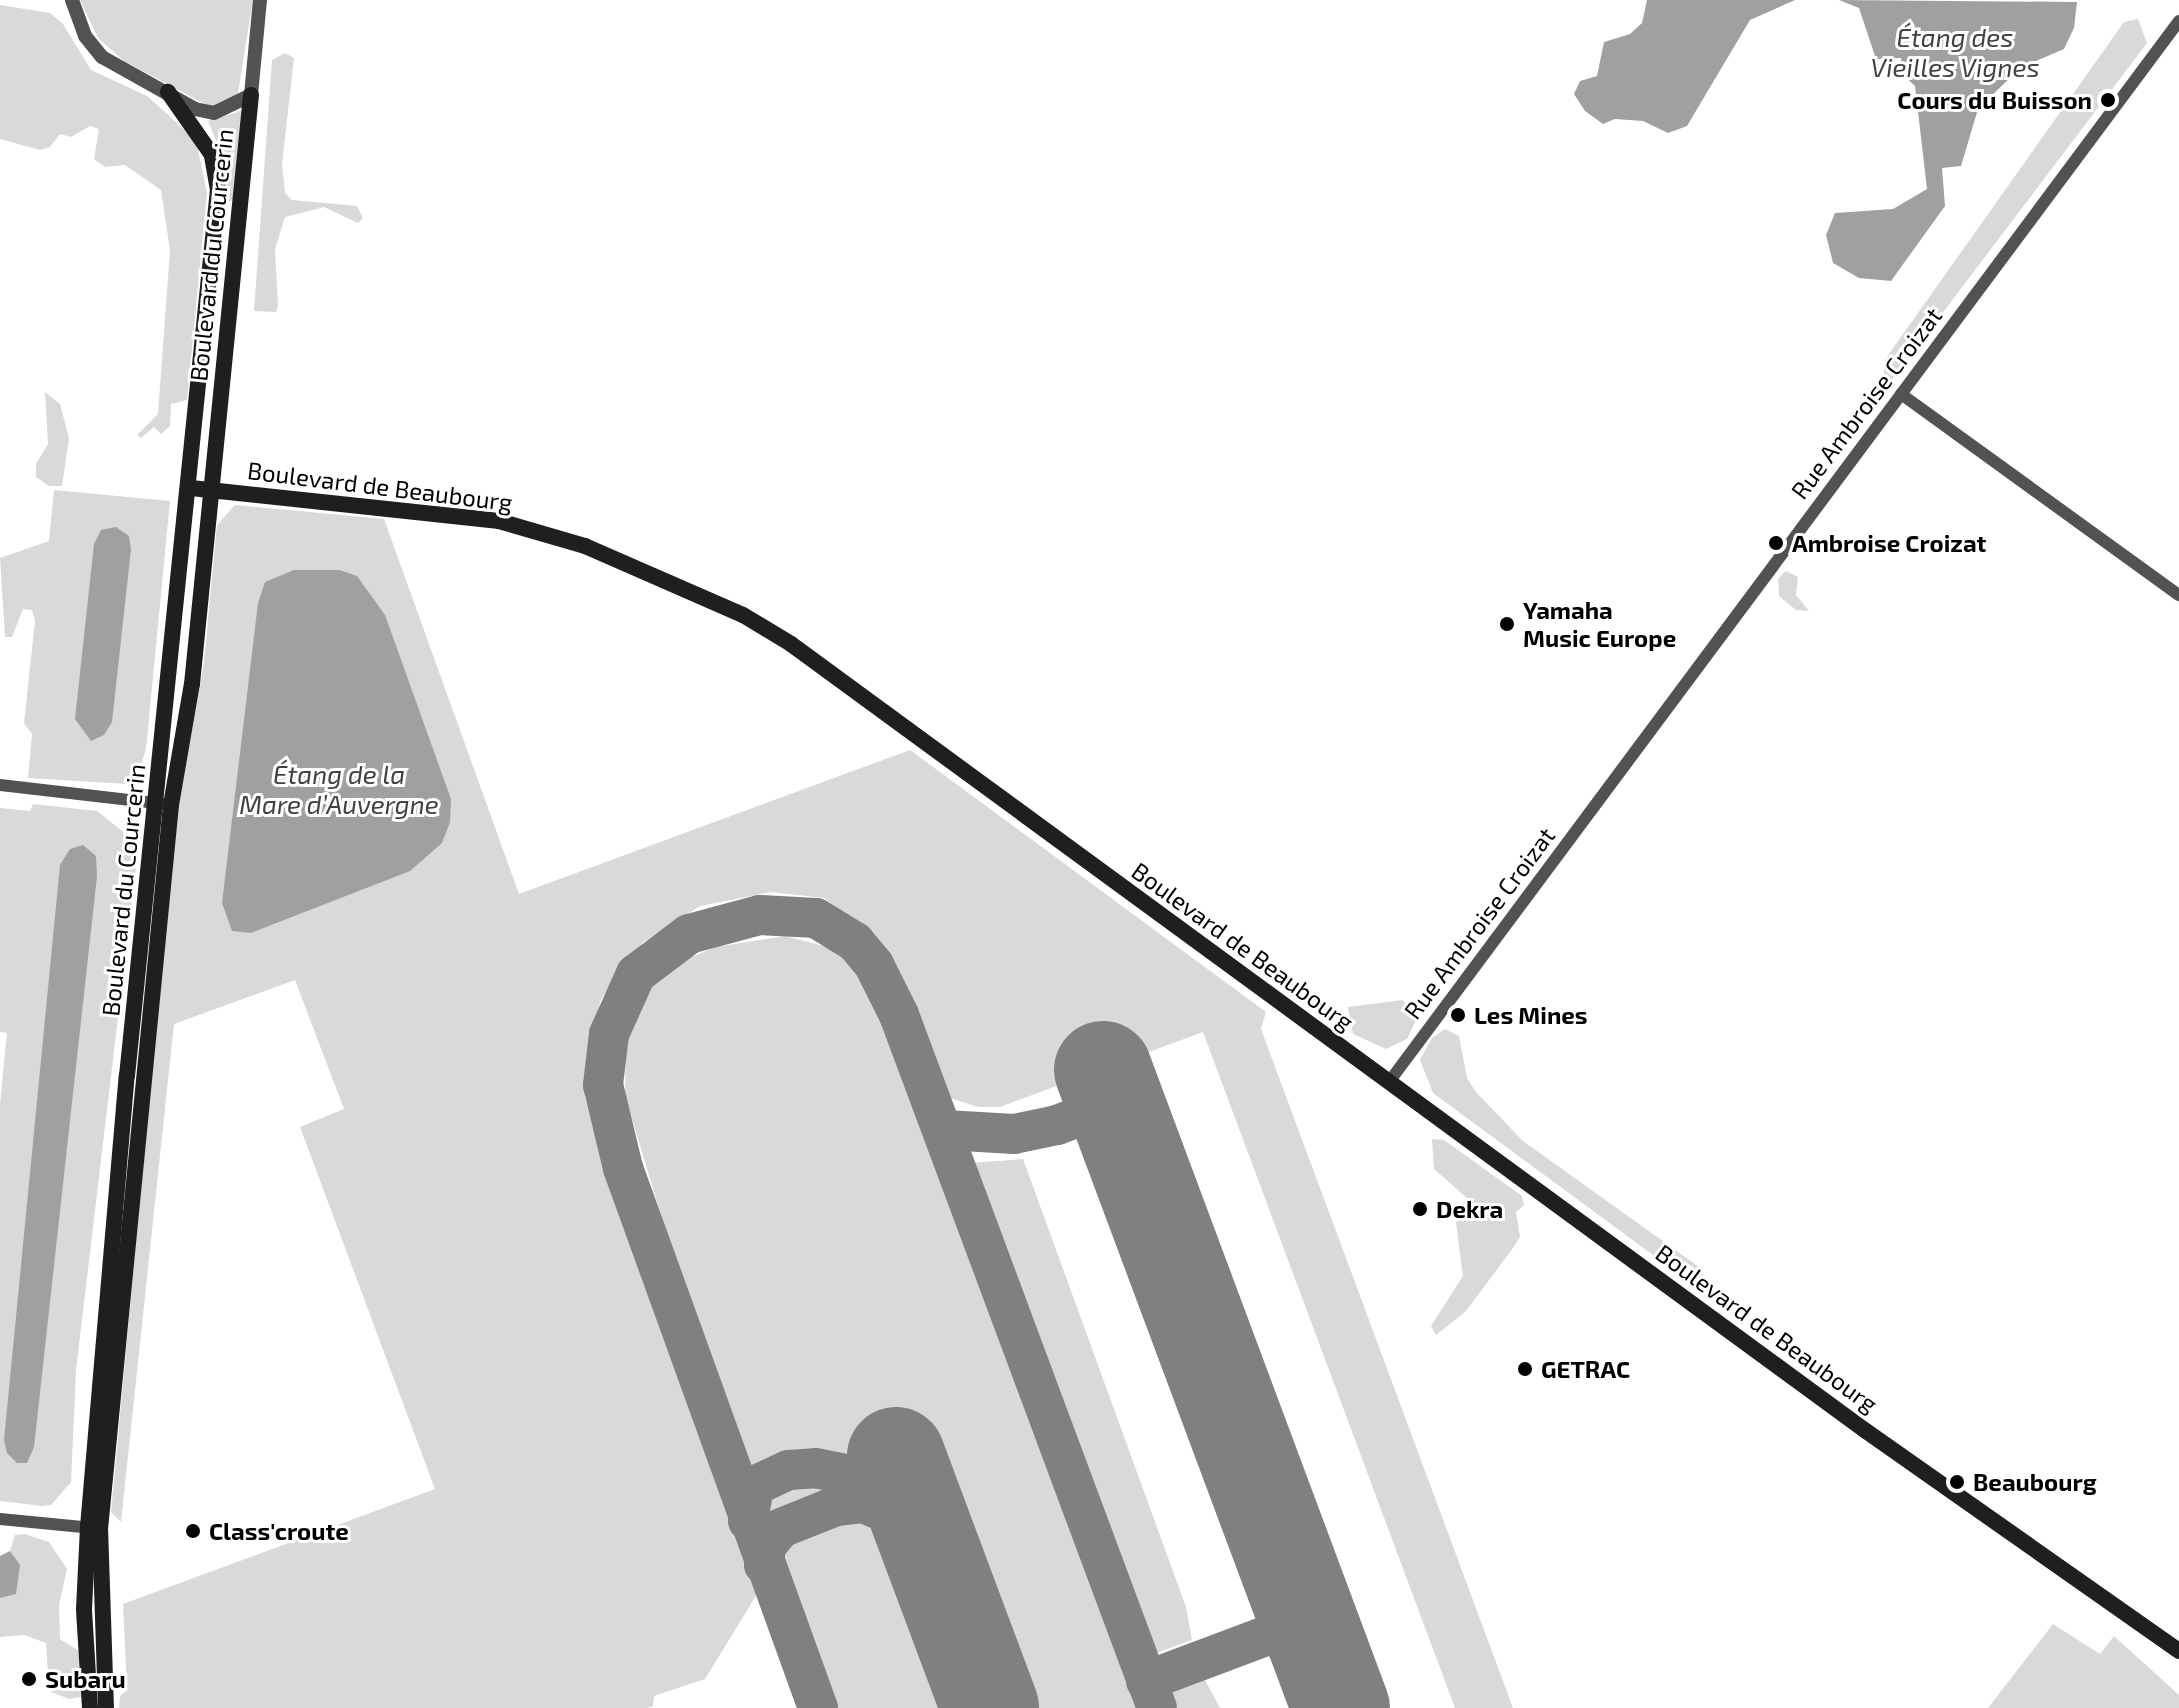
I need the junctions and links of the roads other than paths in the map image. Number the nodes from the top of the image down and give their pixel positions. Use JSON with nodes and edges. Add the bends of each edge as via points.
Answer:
{"nodes":[{"id":1,"x":260,"y":0,"type":"edge"},
{"id":2,"x":67,"y":2,"type":"edge"},
{"id":3,"x":2179,"y":21,"type":"edge"},
{"id":4,"x":168,"y":92,"type":"junction"},
{"id":5,"x":251,"y":95,"type":"junction"},
{"id":6,"x":1901,"y":394,"type":"junction"},
{"id":7,"x":191,"y":488,"type":"junction"},
{"id":8,"x":212,"y":490,"type":"junction"},
{"id":9,"x":2179,"y":595,"type":"edge"},
{"id":10,"x":0,"y":785,"type":"edge"},
{"id":11,"x":163,"y":804,"type":"junction"},
{"id":12,"x":1389,"y":1082,"type":"junction"},
{"id":13,"x":0,"y":1519,"type":"edge"},
{"id":14,"x":94,"y":1528,"type":"junction"},
{"id":15,"x":2179,"y":1651,"type":"edge"},
{"id":16,"x":90,"y":1708,"type":"edge"},
{"id":17,"x":106,"y":1708,"type":"edge"}],
"edges":[{"from":1,"to":5,"type":"street"},
{"from":2,"to":4,"type":"street","via":[[94,49]]},
{"from":3,"to":6,"type":"street","name":"Rue Ambroise Croizat"},
{"from":4,"to":5,"type":"street","via":[[214,113]]},
{"from":4,"to":7,"type":"main road","name":"Boulevard du Courcerin","via":[[205,141],[217,178]]},
{"from":5,"to":8,"type":"main road","name":"Boulevard du Courcerin"},
{"from":6,"to":9,"type":"street"},
{"from":6,"to":12,"type":"street","name":"Rue Ambroise Croizat"},
{"from":7,"to":8,"type":"main road","name":"Boulevard de Beaubourg"},
{"from":7,"to":11,"type":"main road","name":"Boulevard du Courcerin"},
{"from":8,"to":11,"type":"main road","name":"Boulevard du Courcerin","via":[[192,684]]},
{"from":8,"to":12,"type":"main road","name":"Boulevard de Beaubourg","via":[[499,521],[599,551],[743,615],[791,644]]},
{"from":10,"to":11,"type":"street"},
{"from":11,"to":14,"type":"main road","name":"Boulevard du Courcerin"},
{"from":12,"to":15,"type":"main road","name":"Boulevard de Beaubourg","via":[[1859,1426]]},
{"from":13,"to":14,"type":"street"},
{"from":14,"to":16,"type":"main road","name":"Boulevard du Courcerin","via":[[84,1609]]},
{"from":14,"to":17,"type":"main road","name":"Boulevard du Courcerin"}]}
